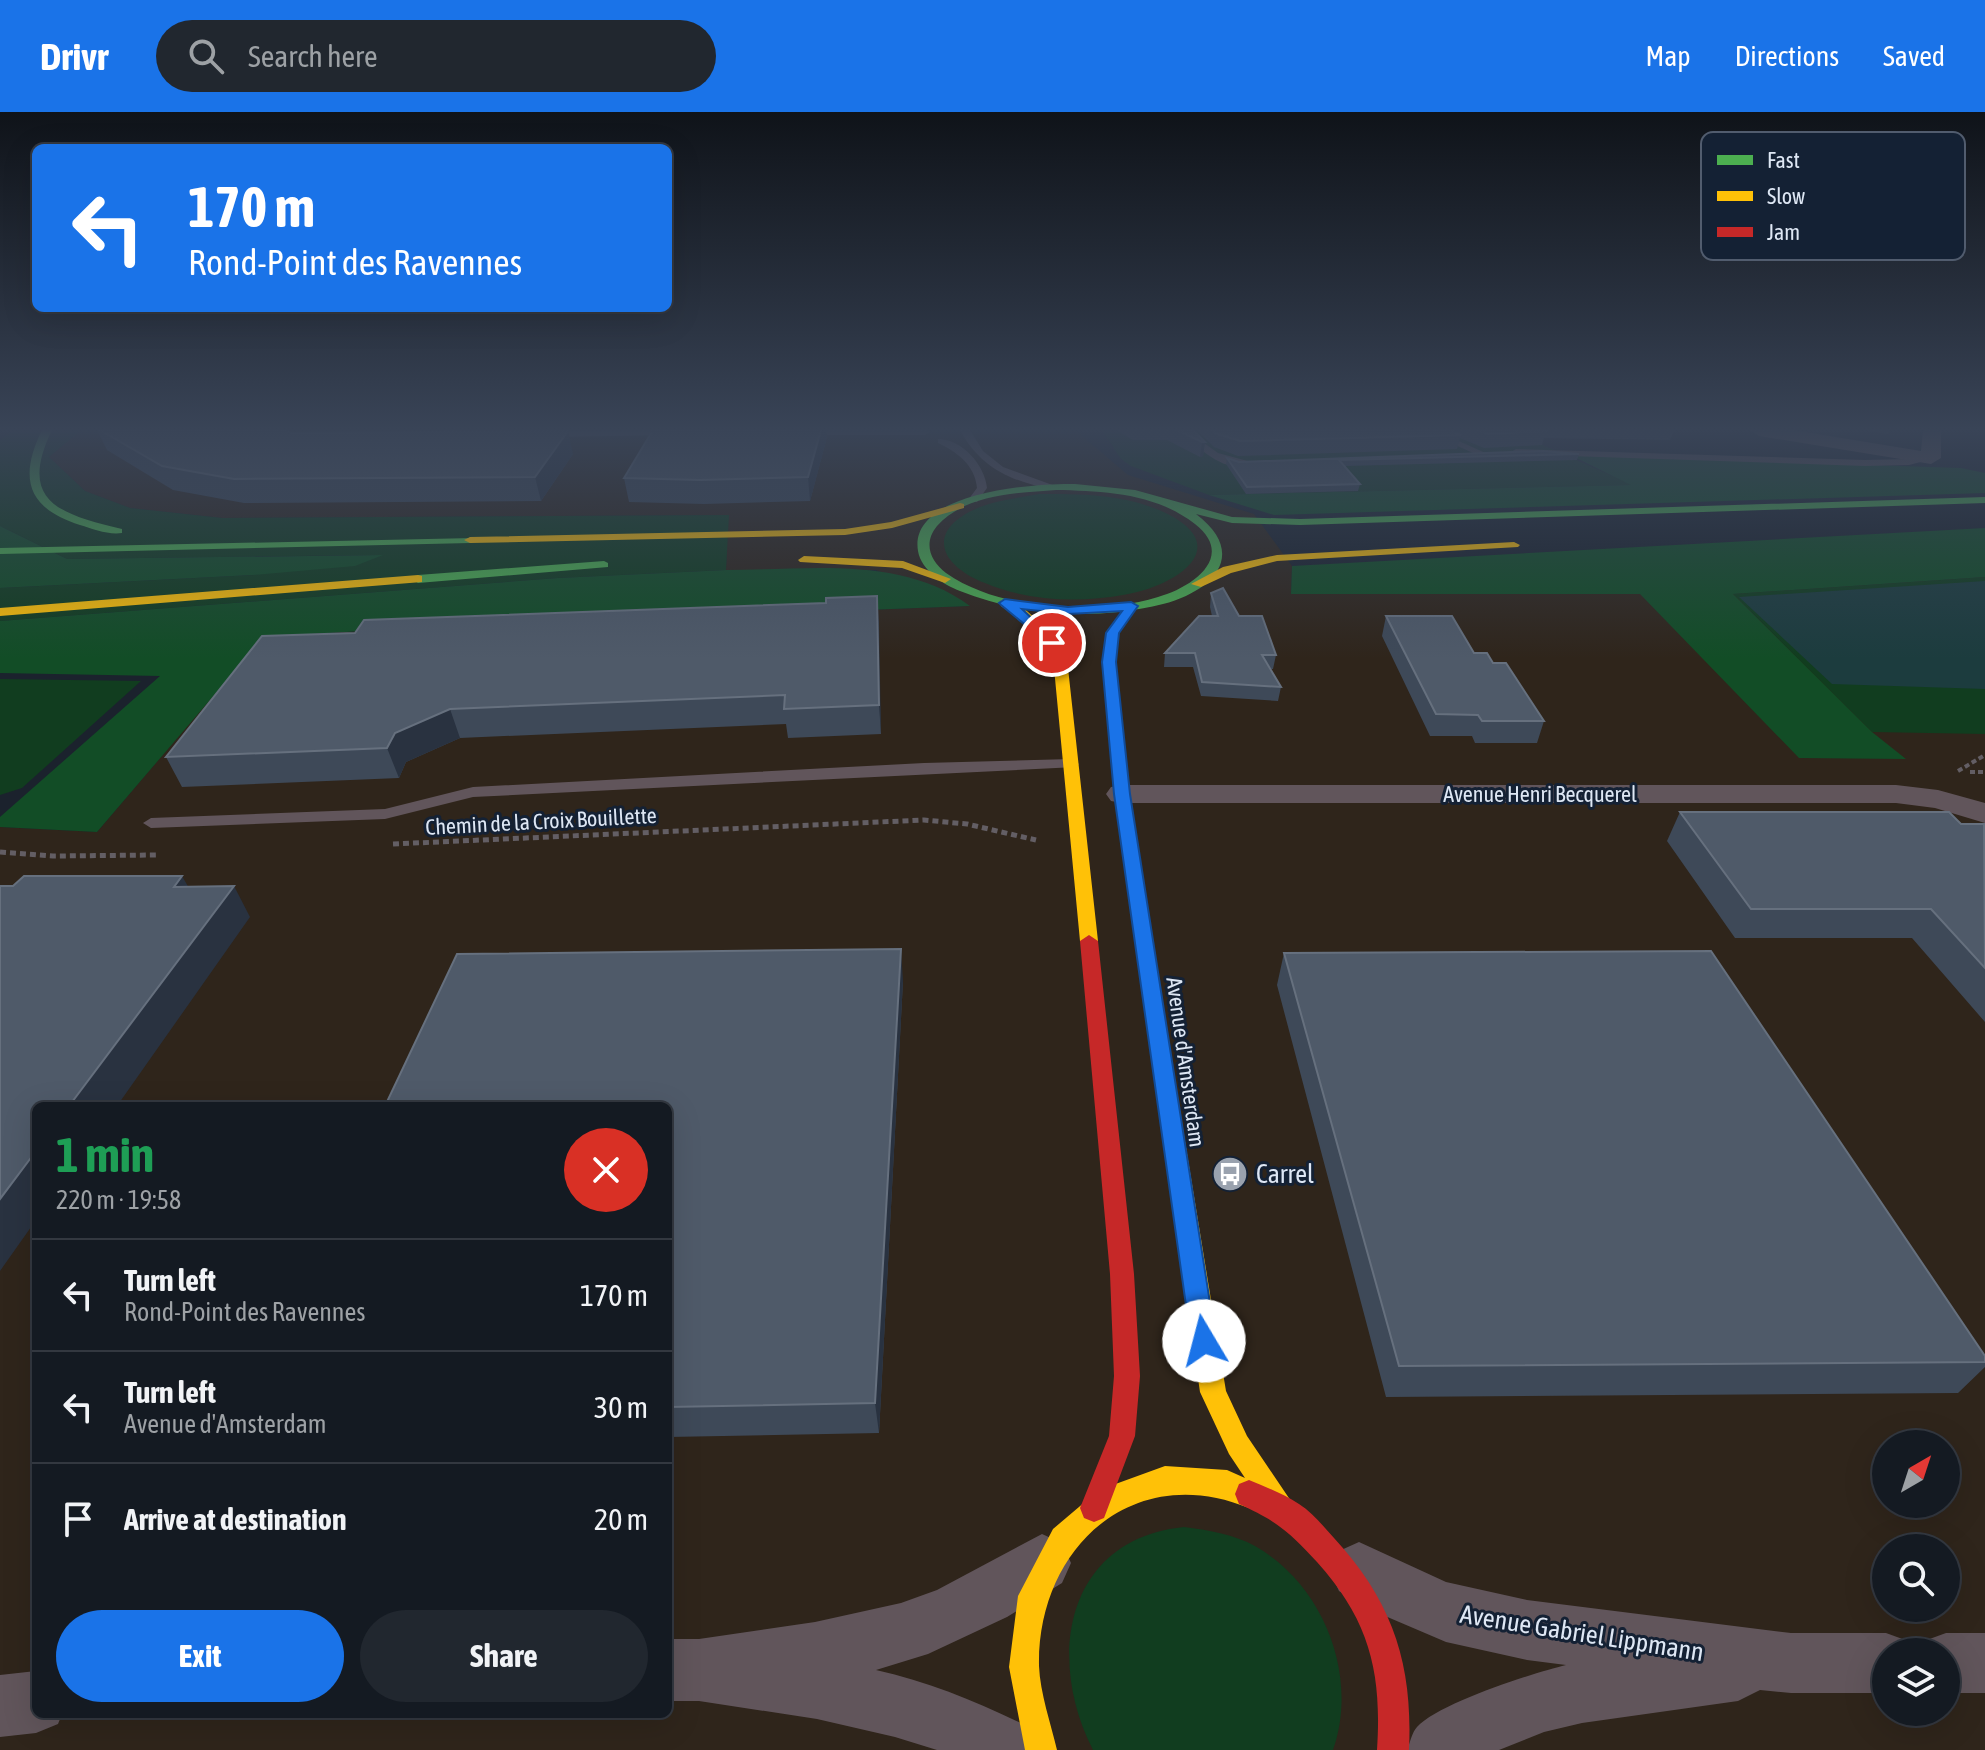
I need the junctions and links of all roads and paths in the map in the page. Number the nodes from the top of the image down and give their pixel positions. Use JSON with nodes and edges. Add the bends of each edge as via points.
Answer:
{"nodes":[{"id":1,"x":34,"y":506,"type":"edge"},
{"id":2,"x":954,"y":506,"type":"edge"},
{"id":3,"x":961,"y":506,"type":"edge"},
{"id":4,"x":1172,"y":506,"type":"edge"},
{"id":5,"x":1179,"y":506,"type":"edge"},
{"id":6,"x":1784,"y":506,"type":"edge"},
{"id":7,"x":704,"y":535,"type":"junction"},
{"id":8,"x":1530,"y":545,"type":"dead end"},
{"id":9,"x":0,"y":551,"type":"edge"},
{"id":10,"x":788,"y":560,"type":"dead end"},
{"id":11,"x":625,"y":564,"type":"dead end"},
{"id":12,"x":945,"y":579,"type":"junction"},
{"id":13,"x":1197,"y":584,"type":"junction"},
{"id":14,"x":1005,"y":603,"type":"junction"},
{"id":15,"x":1131,"y":606,"type":"junction"},
{"id":16,"x":0,"y":612,"type":"edge"},
{"id":17,"x":1985,"y":755,"type":"edge"},
{"id":18,"x":1071,"y":764,"type":"junction"},
{"id":19,"x":1955,"y":772,"type":"dead end"},
{"id":20,"x":1122,"y":794,"type":"junction"},
{"id":21,"x":1971,"y":808,"type":"edge"},
{"id":22,"x":151,"y":823,"type":"dead end"},
{"id":23,"x":381,"y":845,"type":"dead end"},
{"id":24,"x":0,"y":852,"type":"edge"},
{"id":25,"x":1080,"y":852,"type":"junction"},
{"id":26,"x":174,"y":854,"type":"dead end"},
{"id":27,"x":1094,"y":1508,"type":"junction"},
{"id":28,"x":1283,"y":1510,"type":"junction"},
{"id":29,"x":1338,"y":1557,"type":"junction"},
{"id":30,"x":1047,"y":1560,"type":"junction"},
{"id":31,"x":1791,"y":1663,"type":"junction"},
{"id":32,"x":1872,"y":1663,"type":"edge"},
{"id":33,"x":1960,"y":1663,"type":"edge"},
{"id":34,"x":1985,"y":1663,"type":"edge"},
{"id":35,"x":684,"y":1670,"type":"edge"},
{"id":36,"x":32,"y":1702,"type":"edge"},
{"id":37,"x":0,"y":1706,"type":"edge"},
{"id":38,"x":1006,"y":1750,"type":"edge"},
{"id":39,"x":1041,"y":1750,"type":"edge"},
{"id":40,"x":1393,"y":1750,"type":"edge"},
{"id":41,"x":1439,"y":1750,"type":"edge"}],
"edges":[{"from":1,"to":7,"type":"main road","via":[[63,520],[130,533]]},
{"from":2,"to":7,"type":"main road","via":[[870,529]]},
{"from":3,"to":12,"type":"main road","via":[[937,520],[923,542],[927,561]]},
{"from":4,"to":13,"type":"main road","via":[[1194,517],[1216,540],[1215,566]]},
{"from":5,"to":6,"type":"main road","via":[[1232,520],[1300,522]]},
{"from":7,"to":9,"type":"main road"},
{"from":8,"to":13,"type":"main road","via":[[1277,558],[1227,570]]},
{"from":10,"to":12,"type":"main road","via":[[891,563]]},
{"from":11,"to":16,"type":"main road"},
{"from":12,"to":14,"type":"main road"},
{"from":13,"to":15,"type":"main road"},
{"from":14,"to":15,"type":"main road","via":[[1068,610]]},
{"from":14,"to":18,"type":"main road","via":[[1043,633],[1057,653]]},
{"from":15,"to":20,"type":"main road","name":"Avenue d'Amsterdam","via":[[1113,633],[1109,662]]},
{"from":17,"to":19,"type":"path"},
{"from":18,"to":22,"type":"lane","via":[[488,791],[385,814]]},
{"from":18,"to":25,"type":"main road"},
{"from":20,"to":21,"type":"street","name":"Avenue Henri Becquerel","via":[[1868,794],[1921,796]]},
{"from":20,"to":28,"type":"main road","name":"Avenue d'Amsterdam","via":[[1212,1393],[1241,1452]]},
{"from":23,"to":25,"type":"path","name":"Chemin de la Croix Bouillette","via":[[924,820],[1007,831]]},
{"from":24,"to":26,"type":"path"},
{"from":25,"to":27,"type":"main road","via":[[1126,1381],[1121,1440]]},
{"from":27,"to":28,"type":"main road","via":[[1143,1486],[1197,1480],[1241,1489]]},
{"from":27,"to":30,"type":"main road"},
{"from":28,"to":29,"type":"main road"},
{"from":29,"to":31,"type":"street","name":"Avenue Gabriel Lippmann","via":[[1415,1600],[1475,1620]]},
{"from":29,"to":40,"type":"main road","via":[[1383,1637],[1395,1699]]},
{"from":30,"to":35,"type":"street","via":[[990,1596],[926,1625],[853,1644]]},
{"from":30,"to":39,"type":"main road","via":[[1028,1607],[1023,1649],[1025,1691]]},
{"from":31,"to":32,"type":"street","name":"Avenue Gabriel Lippmann"},
{"from":31,"to":41,"type":"street","name":"Avenue Gabriel Lippmann","via":[[1640,1683],[1508,1711]]},
{"from":33,"to":34,"type":"street"},
{"from":35,"to":38,"type":"street","via":[[903,1706],[944,1718]]},
{"from":36,"to":37,"type":"street"}]}
